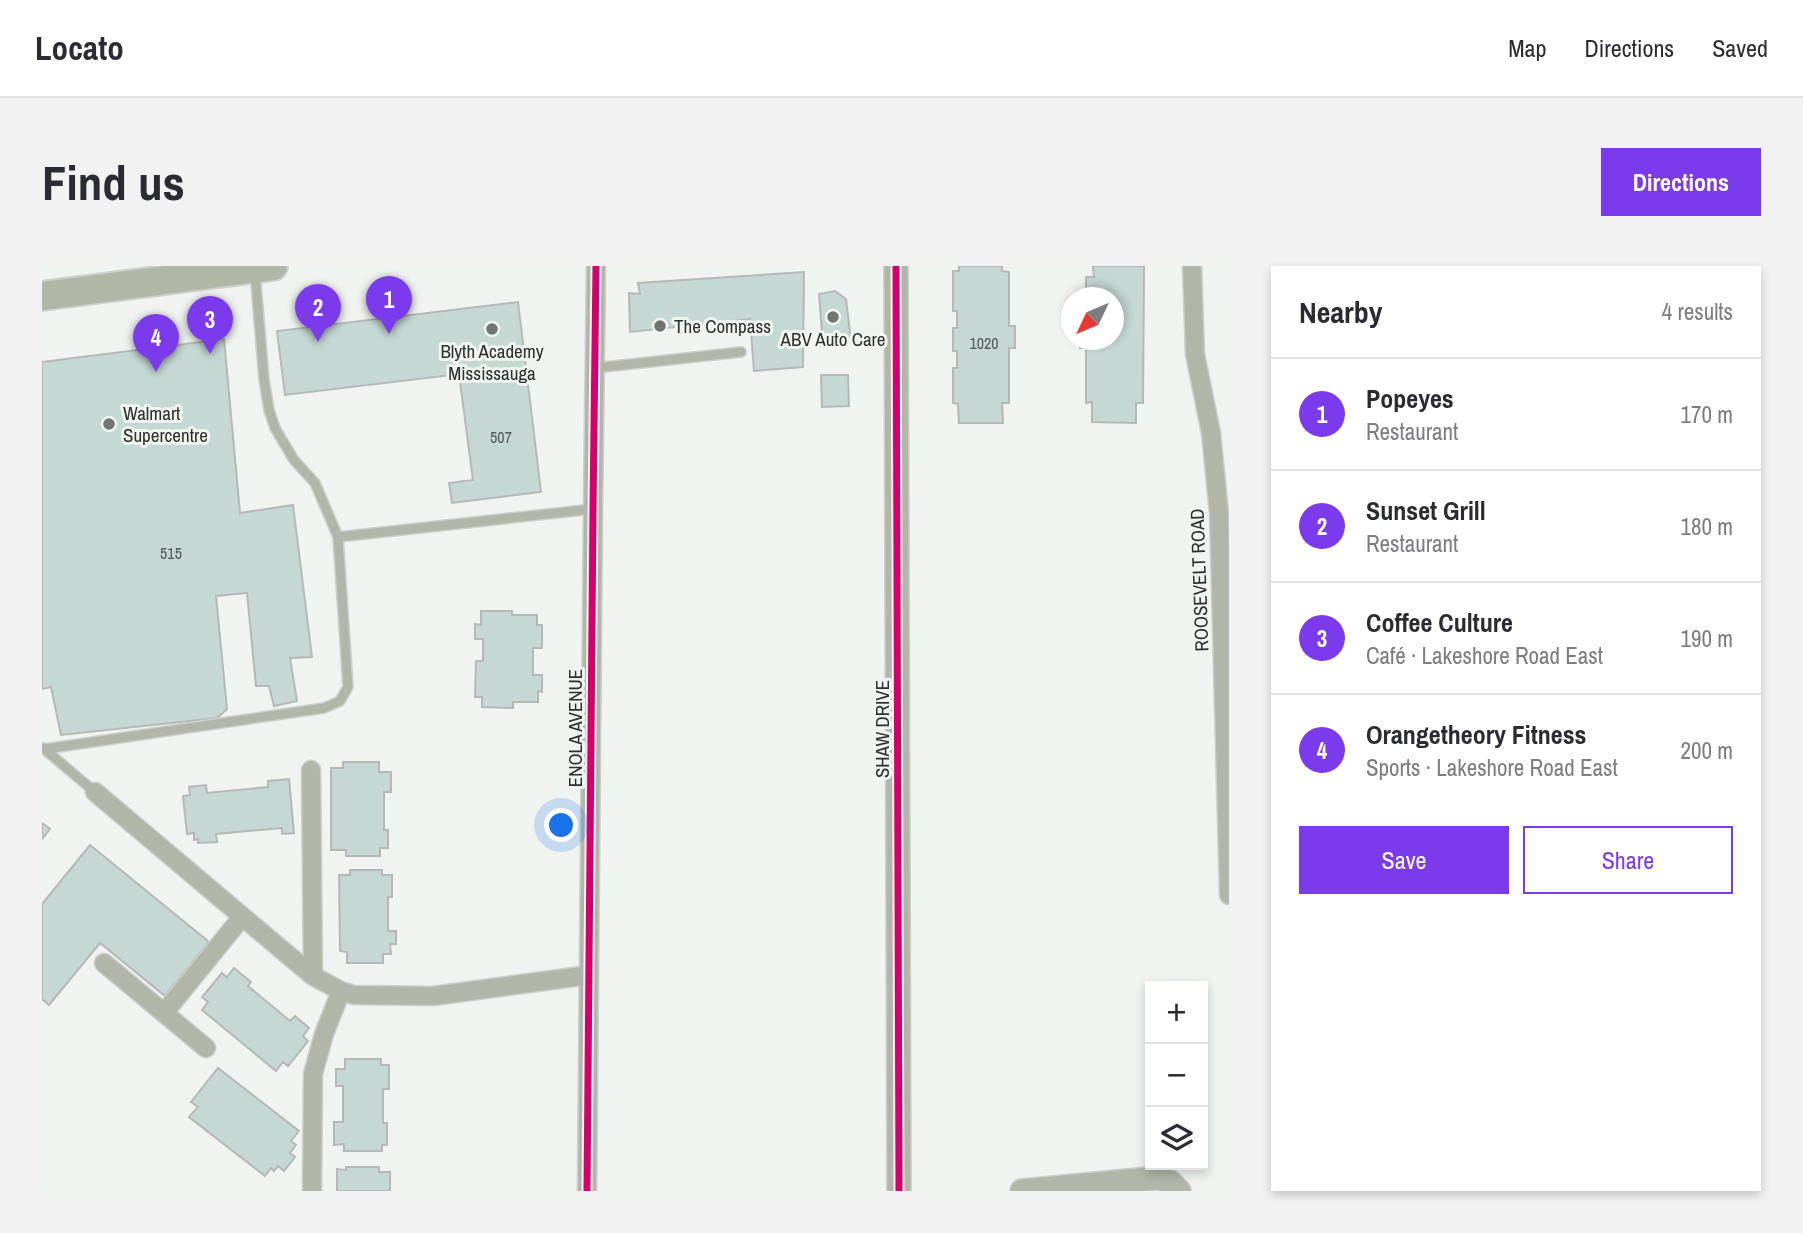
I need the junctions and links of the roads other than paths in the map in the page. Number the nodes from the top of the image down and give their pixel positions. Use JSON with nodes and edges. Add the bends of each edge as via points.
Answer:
{"nodes":[{"id":1,"x":596,"y":266,"type":"edge"},
{"id":2,"x":896,"y":266,"type":"edge"},
{"id":3,"x":1192,"y":266,"type":"edge"},
{"id":4,"x":264,"y":267,"type":"edge"},
{"id":5,"x":42,"y":296,"type":"edge"},
{"id":6,"x":741,"y":352,"type":"dead end"},
{"id":7,"x":595,"y":368,"type":"junction"},
{"id":8,"x":593,"y":509,"type":"junction"},
{"id":9,"x":338,"y":537,"type":"junction"},
{"id":10,"x":43,"y":748,"type":"edge"},
{"id":11,"x":311,"y":770,"type":"dead end"},
{"id":12,"x":95,"y":792,"type":"joint"},
{"id":13,"x":1229,"y":895,"type":"edge"},
{"id":14,"x":242,"y":917,"type":"junction"},
{"id":15,"x":104,"y":963,"type":"dead end"},
{"id":16,"x":589,"y":975,"type":"junction"},
{"id":17,"x":313,"y":976,"type":"junction"},
{"id":18,"x":341,"y":991,"type":"junction"},
{"id":19,"x":164,"y":1013,"type":"junction"},
{"id":20,"x":206,"y":1048,"type":"dead end"},
{"id":21,"x":312,"y":1191,"type":"edge"},
{"id":22,"x":587,"y":1191,"type":"edge"},
{"id":23,"x":899,"y":1191,"type":"edge"},
{"id":24,"x":1022,"y":1191,"type":"edge"},
{"id":25,"x":1179,"y":1191,"type":"edge"}],
"edges":[{"from":1,"to":7,"type":"street","name":"ENOLA AVENUE"},
{"from":2,"to":23,"type":"street","name":"SHAW DRIVE"},
{"from":3,"to":13,"type":"street","name":"ROOSEVELT ROAD","via":[[1195,354],[1211,433],[1219,513]]},
{"from":4,"to":5,"type":"main road"},
{"from":4,"to":9,"type":"lane","via":[[264,379],[269,410],[294,460],[315,483]]},
{"from":6,"to":7,"type":"lane"},
{"from":7,"to":8,"type":"street","name":"ENOLA AVENUE"},
{"from":8,"to":9,"type":"lane"},
{"from":8,"to":16,"type":"street","name":"ENOLA AVENUE"},
{"from":9,"to":10,"type":"lane","via":[[348,687],[340,701],[324,708]]},
{"from":10,"to":12,"type":"lane"},
{"from":11,"to":17,"type":"street"},
{"from":12,"to":14,"type":"street"},
{"from":14,"to":17,"type":"street"},
{"from":14,"to":19,"type":"street"},
{"from":15,"to":19,"type":"street"},
{"from":16,"to":18,"type":"street","via":[[433,996]]},
{"from":16,"to":22,"type":"street","name":"ENOLA AVENUE"},
{"from":17,"to":18,"type":"street"},
{"from":18,"to":21,"type":"street","via":[[313,1074]]},
{"from":19,"to":20,"type":"street"},
{"from":24,"to":25,"type":"street","via":[[1159,1178]]}]}
